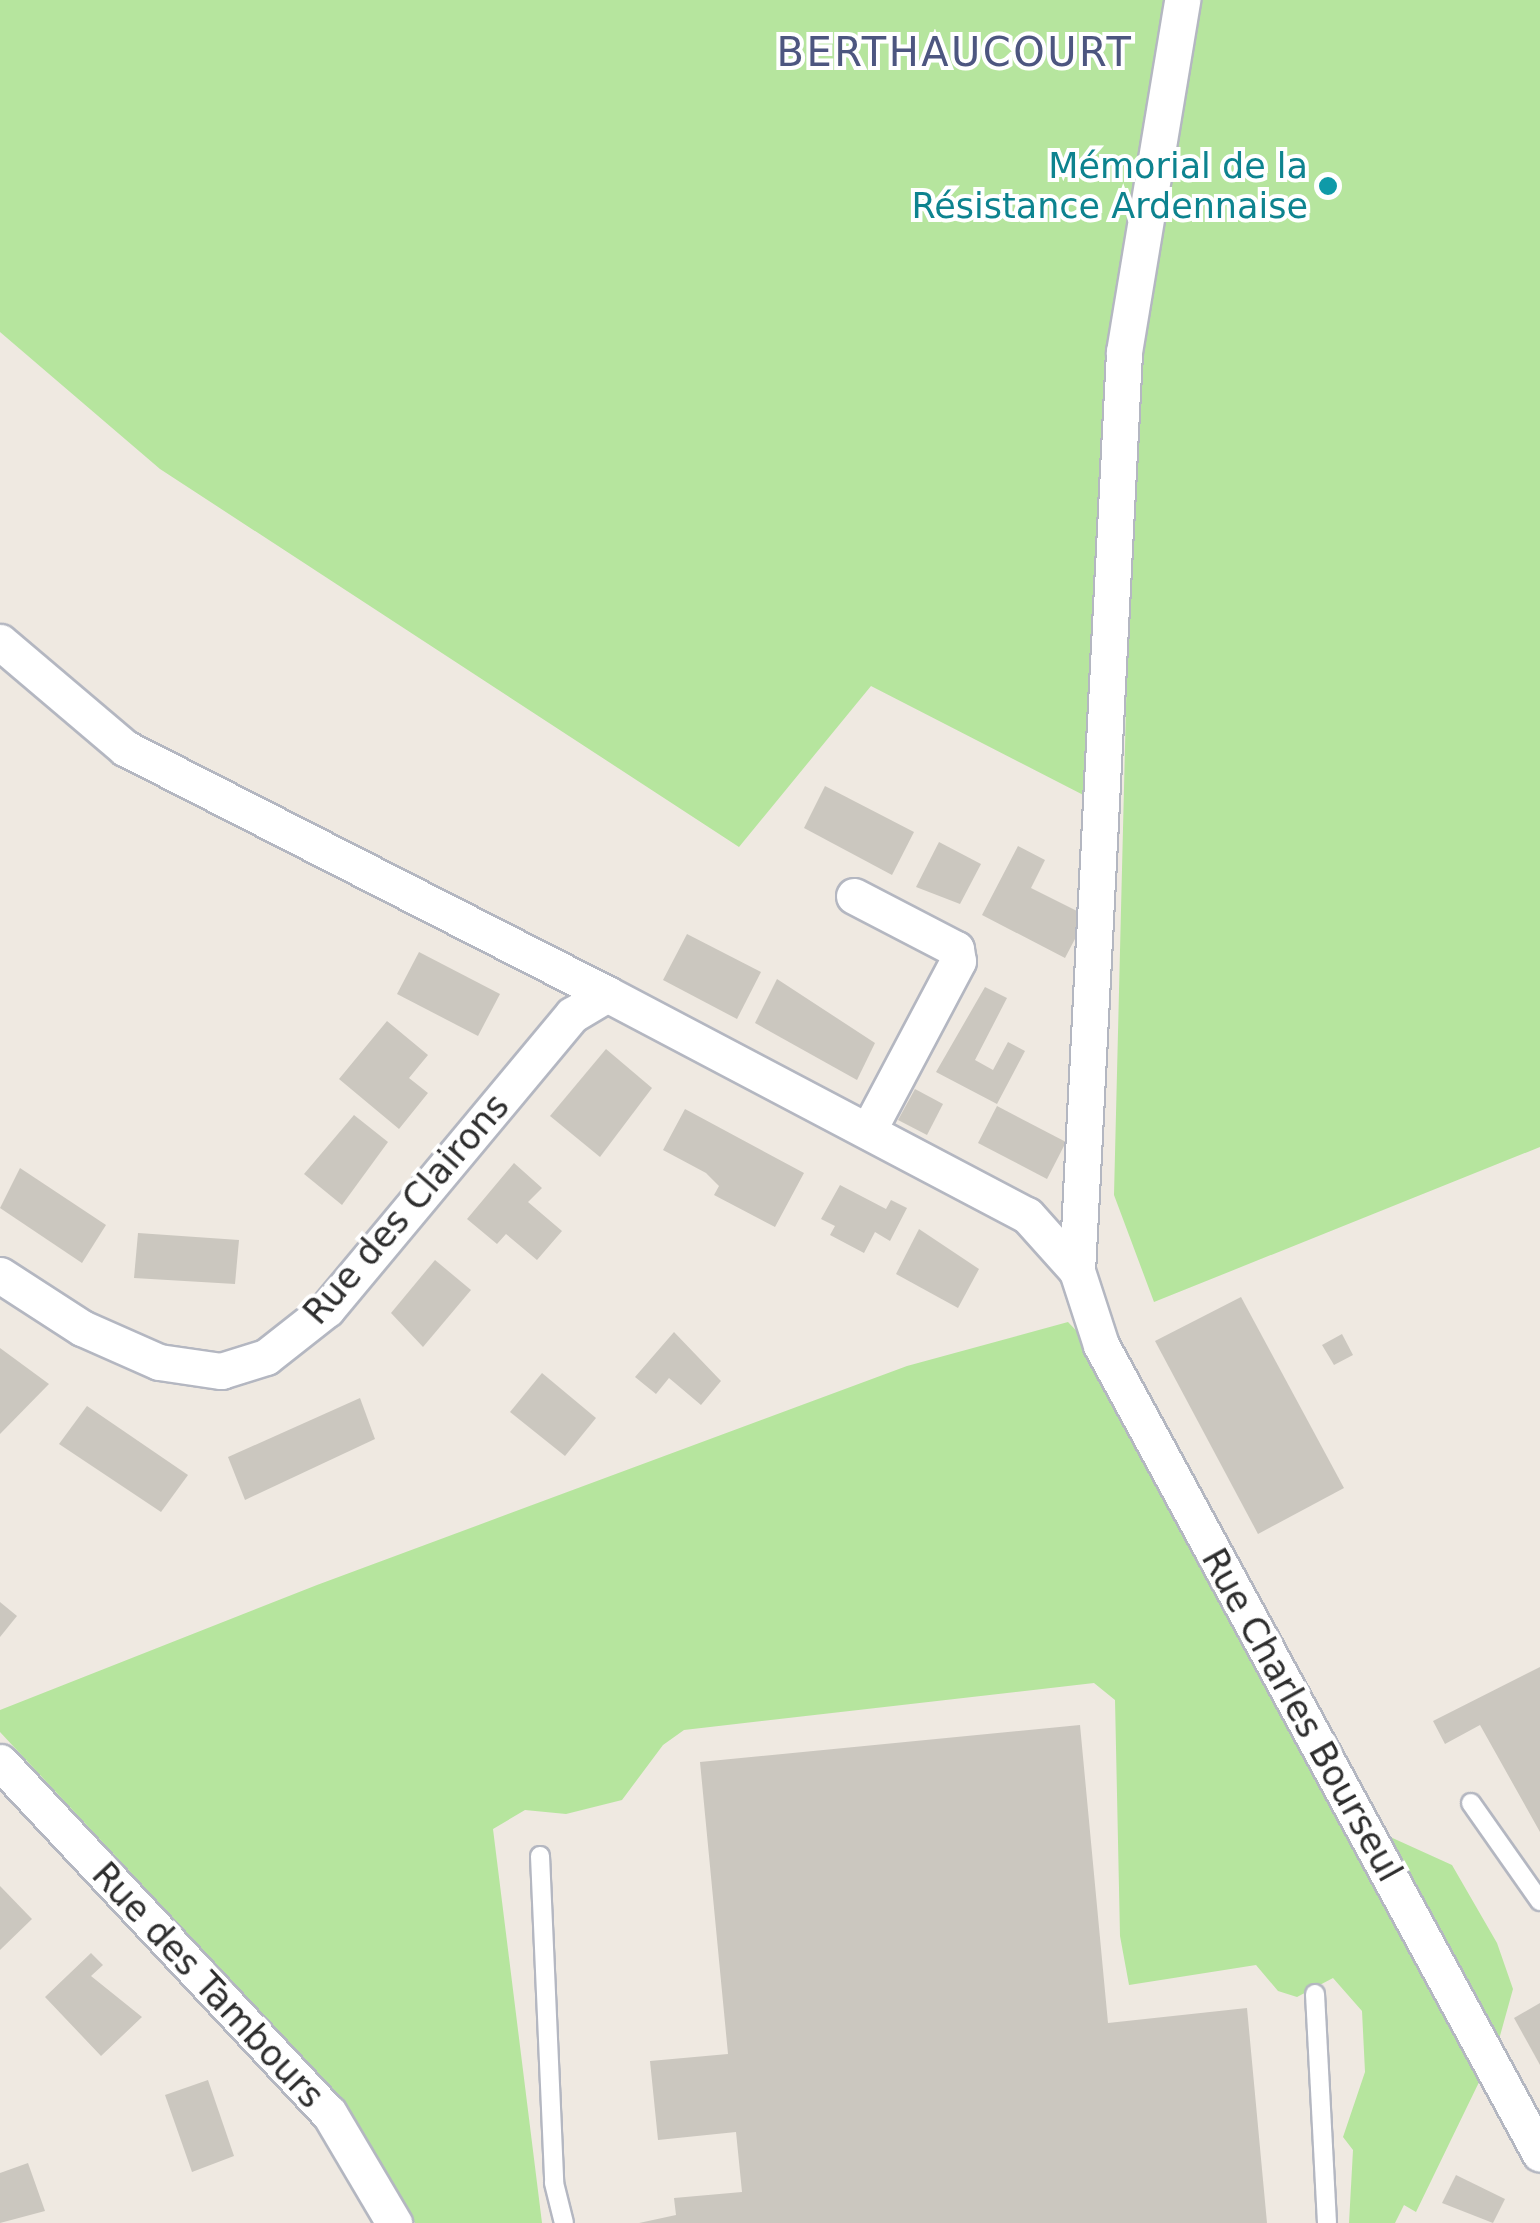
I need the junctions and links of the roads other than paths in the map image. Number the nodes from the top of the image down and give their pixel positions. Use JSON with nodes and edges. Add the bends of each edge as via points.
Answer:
{"nodes":[{"id":1,"x":1182,"y":0,"type":"edge"},
{"id":2,"x":0,"y":642,"type":"edge"},
{"id":3,"x":854,"y":896,"type":"dead end"},
{"id":4,"x":607,"y":994,"type":"junction"},
{"id":5,"x":868,"y":1131,"type":"junction"},
{"id":6,"x":1077,"y":1272,"type":"junction"},
{"id":7,"x":0,"y":1275,"type":"edge"},
{"id":8,"x":0,"y":1762,"type":"edge"},
{"id":9,"x":1470,"y":1803,"type":"dead end"},
{"id":10,"x":540,"y":1856,"type":"dead end"},
{"id":11,"x":1540,"y":1901,"type":"edge"},
{"id":12,"x":1315,"y":1994,"type":"dead end"},
{"id":13,"x":1540,"y":2154,"type":"edge"},
{"id":14,"x":394,"y":2223,"type":"edge"},
{"id":15,"x":564,"y":2223,"type":"edge"},
{"id":16,"x":1326,"y":2223,"type":"edge"}],
"edges":[{"from":1,"to":6,"type":"street","via":[[1124,352]]},
{"from":2,"to":4,"type":"street","via":[[125,748]]},
{"from":3,"to":5,"type":"street","via":[[956,949],[958,962]]},
{"from":4,"to":5,"type":"street"},
{"from":4,"to":7,"type":"street","name":"Rue des Clairons","via":[[572,1015],[326,1309],[266,1357],[220,1370],[160,1362],[82,1328]]},
{"from":5,"to":6,"type":"street","via":[[1028,1215]]},
{"from":6,"to":13,"type":"street","name":"Rue Charles Bourseul","via":[[1101,1345]]},
{"from":8,"to":14,"type":"street","name":"Rue des Tambours","via":[[329,2113]]},
{"from":9,"to":11,"type":"lane"},
{"from":10,"to":15,"type":"lane","via":[[554,2184]]},
{"from":12,"to":16,"type":"lane"}]}
